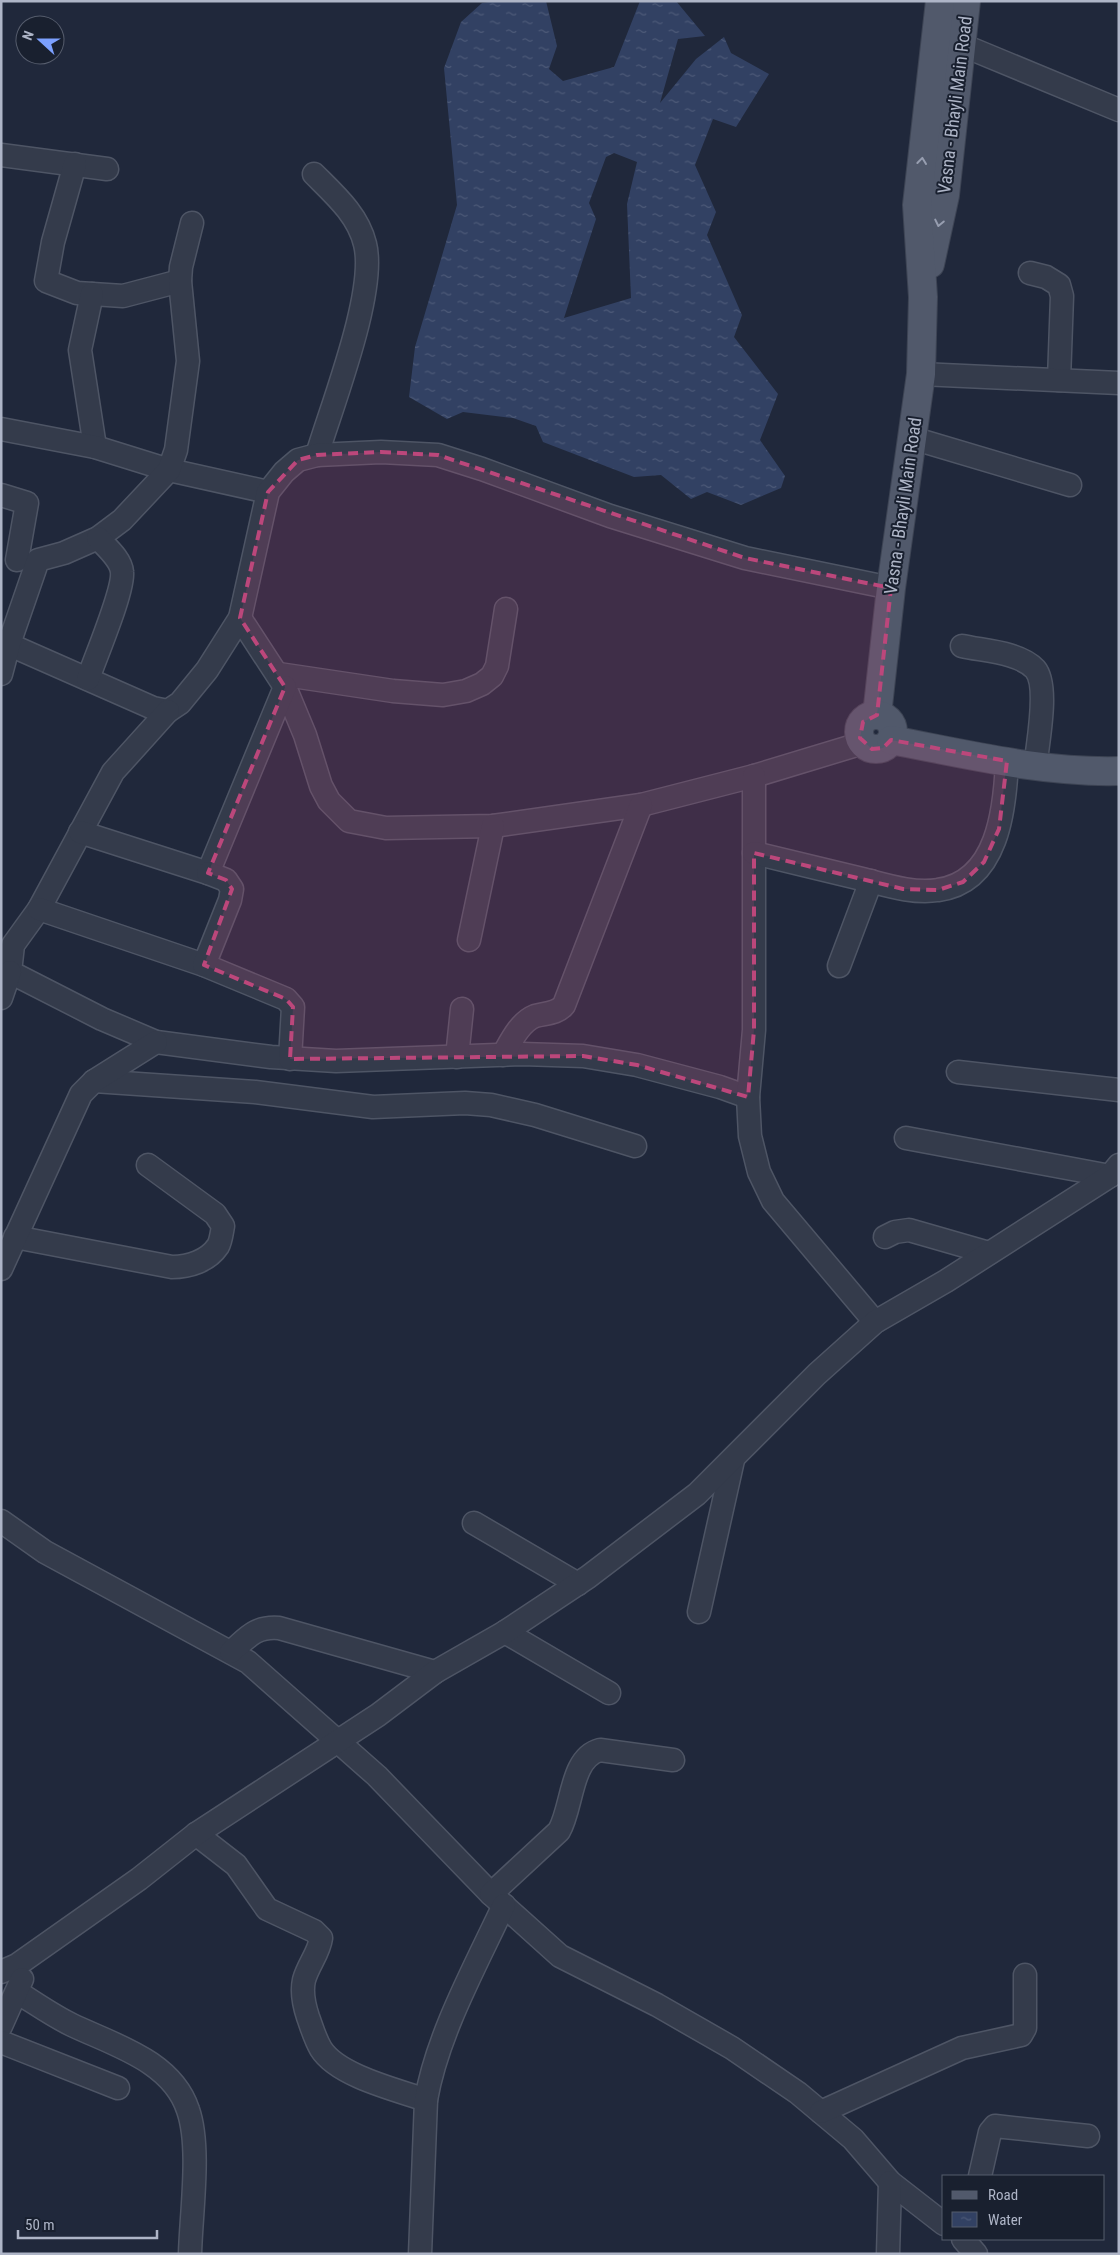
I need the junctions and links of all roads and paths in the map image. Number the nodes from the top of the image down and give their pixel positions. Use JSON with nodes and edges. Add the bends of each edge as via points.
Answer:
{"nodes":[{"id":1,"x":940,"y":1,"type":"edge"},
{"id":2,"x":966,"y":1,"type":"edge"},
{"id":3,"x":962,"y":45,"type":"junction"},
{"id":4,"x":1119,"y":110,"type":"edge"},
{"id":5,"x":1,"y":155,"type":"edge"},
{"id":6,"x":75,"y":164,"type":"junction"},
{"id":7,"x":107,"y":169,"type":"dead end"},
{"id":8,"x":314,"y":174,"type":"dead end"},
{"id":9,"x":192,"y":223,"type":"dead end"},
{"id":10,"x":1030,"y":273,"type":"dead end"},
{"id":11,"x":180,"y":281,"type":"junction"},
{"id":12,"x":92,"y":294,"type":"junction"},
{"id":13,"x":923,"y":297,"type":"junction"},
{"id":14,"x":921,"y":374,"type":"junction"},
{"id":15,"x":1058,"y":380,"type":"junction"},
{"id":16,"x":1119,"y":383,"type":"edge"},
{"id":17,"x":1,"y":429,"type":"edge"},
{"id":18,"x":912,"y":438,"type":"junction"},
{"id":19,"x":95,"y":447,"type":"junction"},
{"id":20,"x":317,"y":454,"type":"junction"},
{"id":21,"x":169,"y":470,"type":"junction"},
{"id":22,"x":1070,"y":485,"type":"dead end"},
{"id":23,"x":268,"y":492,"type":"junction"},
{"id":24,"x":1,"y":495,"type":"edge"},
{"id":25,"x":98,"y":538,"type":"junction"},
{"id":26,"x":19,"y":559,"type":"edge"},
{"id":27,"x":891,"y":588,"type":"junction"},
{"id":28,"x":506,"y":609,"type":"dead end"},
{"id":29,"x":240,"y":618,"type":"junction"},
{"id":30,"x":5,"y":643,"type":"edge"},
{"id":31,"x":962,"y":646,"type":"dead end"},
{"id":32,"x":1,"y":674,"type":"edge"},
{"id":33,"x":88,"y":679,"type":"junction"},
{"id":34,"x":282,"y":681,"type":"junction"},
{"id":35,"x":168,"y":711,"type":"junction"},
{"id":36,"x":877,"y":715,"type":"junction"},
{"id":37,"x":891,"y":740,"type":"junction"},
{"id":38,"x":863,"y":743,"type":"junction"},
{"id":39,"x":1119,"y":753,"type":"edge"},
{"id":40,"x":1021,"y":762,"type":"junction"},
{"id":41,"x":1119,"y":771,"type":"edge"},
{"id":42,"x":754,"y":776,"type":"junction"},
{"id":43,"x":641,"y":805,"type":"junction"},
{"id":44,"x":492,"y":826,"type":"junction"},
{"id":45,"x":80,"y":832,"type":"junction"},
{"id":46,"x":754,"y":853,"type":"junction"},
{"id":47,"x":208,"y":873,"type":"junction"},
{"id":48,"x":871,"y":881,"type":"junction"},
{"id":49,"x":39,"y":908,"type":"junction"},
{"id":50,"x":7,"y":938,"type":"edge"},
{"id":51,"x":469,"y":940,"type":"dead end"},
{"id":52,"x":204,"y":965,"type":"junction"},
{"id":53,"x":839,"y":966,"type":"dead end"},
{"id":54,"x":10,"y":972,"type":"junction"},
{"id":55,"x":1,"y":998,"type":"edge"},
{"id":56,"x":462,"y":1009,"type":"dead end"},
{"id":57,"x":156,"y":1042,"type":"junction"},
{"id":58,"x":503,"y":1055,"type":"junction"},
{"id":59,"x":457,"y":1057,"type":"junction"},
{"id":60,"x":290,"y":1059,"type":"junction"},
{"id":61,"x":958,"y":1072,"type":"dead end"},
{"id":62,"x":94,"y":1081,"type":"junction"},
{"id":63,"x":1119,"y":1090,"type":"edge"},
{"id":64,"x":748,"y":1097,"type":"junction"},
{"id":65,"x":906,"y":1138,"type":"dead end"},
{"id":66,"x":635,"y":1146,"type":"dead end"},
{"id":67,"x":148,"y":1165,"type":"dead end"},
{"id":68,"x":1114,"y":1170,"type":"edge"},
{"id":69,"x":885,"y":1237,"type":"dead end"},
{"id":70,"x":989,"y":1253,"type":"junction"},
{"id":71,"x":8,"y":1254,"type":"edge"},
{"id":72,"x":874,"y":1322,"type":"junction"},
{"id":73,"x":733,"y":1460,"type":"junction"},
{"id":74,"x":1,"y":1522,"type":"edge"},
{"id":75,"x":474,"y":1523,"type":"dead end"},
{"id":76,"x":578,"y":1584,"type":"junction"},
{"id":77,"x":699,"y":1612,"type":"dead end"},
{"id":78,"x":505,"y":1632,"type":"junction"},
{"id":79,"x":231,"y":1652,"type":"junction"},
{"id":80,"x":435,"y":1672,"type":"junction"},
{"id":81,"x":608,"y":1693,"type":"dead end"},
{"id":82,"x":338,"y":1741,"type":"junction"},
{"id":83,"x":673,"y":1760,"type":"dead end"},
{"id":84,"x":196,"y":1834,"type":"junction"},
{"id":85,"x":497,"y":1900,"type":"junction"},
{"id":86,"x":33,"y":1953,"type":"junction"},
{"id":87,"x":1,"y":1972,"type":"edge"},
{"id":88,"x":1025,"y":1975,"type":"dead end"},
{"id":89,"x":17,"y":1992,"type":"junction"},
{"id":90,"x":1,"y":2026,"type":"edge"},
{"id":91,"x":1,"y":2042,"type":"edge"},
{"id":92,"x":118,"y":2088,"type":"dead end"},
{"id":93,"x":426,"y":2100,"type":"junction"},
{"id":94,"x":821,"y":2112,"type":"junction"},
{"id":95,"x":1088,"y":2136,"type":"dead end"},
{"id":96,"x":980,"y":2175,"type":"edge"},
{"id":97,"x":890,"y":2182,"type":"junction"},
{"id":98,"x":942,"y":2222,"type":"edge"},
{"id":99,"x":190,"y":2254,"type":"edge"},
{"id":100,"x":420,"y":2254,"type":"edge"},
{"id":101,"x":888,"y":2254,"type":"edge"}],
"edges":[{"from":13,"to":1,"type":"main road","name":"Vasna - Bhayli Main Road","one_way":true,"via":[[917,205]]},
{"from":2,"to":3,"type":"main road","name":"Vasna - Bhayli Main Road"},
{"from":3,"to":4,"type":"street"},
{"from":3,"to":13,"type":"main road","name":"Vasna - Bhayli Main Road","one_way":true,"via":[[945,195]]},
{"from":5,"to":6,"type":"street"},
{"from":6,"to":7,"type":"street"},
{"from":6,"to":12,"type":"street","via":[[52,242],[46,281],[77,293]]},
{"from":8,"to":20,"type":"street","via":[[353,215],[365,243],[369,263],[360,317]]},
{"from":9,"to":11,"type":"street"},
{"from":10,"to":15,"type":"street","via":[[1059,285],[1062,296]]},
{"from":11,"to":12,"type":"street","via":[[123,296]]},
{"from":11,"to":21,"type":"street","via":[[188,361],[176,450]]},
{"from":12,"to":19,"type":"street","via":[[80,350]]},
{"from":13,"to":14,"type":"main road","name":"Vasna - Bhayli Main Road"},
{"from":14,"to":15,"type":"street"},
{"from":14,"to":18,"type":"main road","name":"Vasna - Bhayli Main Road"},
{"from":15,"to":16,"type":"street"},
{"from":17,"to":19,"type":"street"},
{"from":18,"to":22,"type":"street"},
{"from":18,"to":27,"type":"main road","name":"Vasna - Bhayli Main Road"},
{"from":19,"to":21,"type":"street"},
{"from":20,"to":23,"type":"street","via":[[298,460]]},
{"from":20,"to":27,"type":"street","via":[[382,452],[438,455],[610,516],[745,558]]},
{"from":21,"to":23,"type":"street"},
{"from":21,"to":25,"type":"street","via":[[122,520]]},
{"from":23,"to":29,"type":"street"},
{"from":24,"to":26,"type":"street","via":[[27,503]]},
{"from":25,"to":26,"type":"street","via":[[64,554]]},
{"from":25,"to":33,"type":"street","via":[[117,560],[122,572],[119,591]]},
{"from":26,"to":30,"type":"street"},
{"from":27,"to":36,"type":"main road","name":"Vasna - Bhayli Main Road"},
{"from":28,"to":34,"type":"street","via":[[497,666],[492,676],[466,691],[443,695]]},
{"from":29,"to":34,"type":"street"},
{"from":29,"to":35,"type":"street","via":[[207,670],[180,703]]},
{"from":30,"to":32,"type":"street"},
{"from":30,"to":33,"type":"street"},
{"from":31,"to":40,"type":"street","via":[[1022,660],[1035,669],[1041,679],[1041,712]]},
{"from":33,"to":35,"type":"street","via":[[153,708]]},
{"from":34,"to":44,"type":"street","via":[[328,801],[349,821],[386,828]]},
{"from":34,"to":47,"type":"street"},
{"from":35,"to":45,"type":"street","via":[[113,772]]},
{"from":36,"to":37,"type":"main road","via":[[888,719],[891,724]]},
{"from":36,"to":38,"type":"main road","via":[[867,718],[860,727]]},
{"from":37,"to":38,"type":"main road","via":[[878,749]]},
{"from":37,"to":40,"type":"main road"},
{"from":38,"to":42,"type":"street"},
{"from":39,"to":40,"type":"main road","via":[[1090,753]]},
{"from":40,"to":41,"type":"main road","via":[[1093,772]]},
{"from":40,"to":48,"type":"street","via":[[1006,793],[1000,829],[984,862],[963,882],[938,890],[903,889]]},
{"from":42,"to":43,"type":"street"},
{"from":42,"to":46,"type":"street"},
{"from":43,"to":44,"type":"street"},
{"from":43,"to":58,"type":"street","via":[[564,1005],[560,1010],[524,1023]]},
{"from":44,"to":51,"type":"street"},
{"from":45,"to":47,"type":"street"},
{"from":45,"to":49,"type":"street"},
{"from":46,"to":48,"type":"street"},
{"from":46,"to":64,"type":"street","via":[[754,1030]]},
{"from":47,"to":52,"type":"street","via":[[226,880],[232,889]]},
{"from":48,"to":53,"type":"street"},
{"from":49,"to":50,"type":"street"},
{"from":49,"to":52,"type":"street"},
{"from":50,"to":54,"type":"street"},
{"from":52,"to":60,"type":"street","via":[[286,999],[293,1007]]},
{"from":54,"to":55,"type":"street"},
{"from":54,"to":57,"type":"street","via":[[102,1019]]},
{"from":56,"to":59,"type":"street"},
{"from":57,"to":60,"type":"street"},
{"from":57,"to":62,"type":"street"},
{"from":58,"to":59,"type":"street"},
{"from":58,"to":64,"type":"street","via":[[583,1056],[637,1065],[720,1086]]},
{"from":59,"to":60,"type":"street","via":[[336,1061]]},
{"from":61,"to":63,"type":"street"},
{"from":62,"to":66,"type":"street","via":[[255,1092],[373,1107],[491,1105],[535,1114]]},
{"from":62,"to":71,"type":"street","via":[[81,1094]]},
{"from":64,"to":72,"type":"street","via":[[750,1136],[759,1172],[773,1201]]},
{"from":65,"to":68,"type":"street"},
{"from":67,"to":71,"type":"street","via":[[215,1214],[223,1226],[219,1245],[202,1260],[186,1267]]},
{"from":68,"to":70,"type":"street"},
{"from":69,"to":70,"type":"street","via":[[909,1230]]},
{"from":70,"to":72,"type":"street","via":[[946,1282]]},
{"from":72,"to":73,"type":"street","via":[[817,1374]]},
{"from":73,"to":76,"type":"street","via":[[697,1494]]},
{"from":73,"to":77,"type":"street"},
{"from":74,"to":79,"type":"street","via":[[45,1552]]},
{"from":75,"to":76,"type":"street"},
{"from":76,"to":78,"type":"street"},
{"from":78,"to":80,"type":"street"},
{"from":78,"to":81,"type":"street"},
{"from":79,"to":80,"type":"street","via":[[254,1631],[266,1627],[279,1628]]},
{"from":79,"to":82,"type":"street","via":[[248,1662]]},
{"from":80,"to":82,"type":"street"},
{"from":82,"to":84,"type":"street"},
{"from":82,"to":85,"type":"street","via":[[378,1776]]},
{"from":83,"to":85,"type":"street","via":[[600,1750],[591,1752],[578,1770],[566,1820]]},
{"from":84,"to":86,"type":"street","via":[[139,1879]]},
{"from":84,"to":93,"type":"street","via":[[236,1865],[267,1909],[314,1930],[321,1938],[304,1979],[303,1999],[322,2050],[340,2066]]},
{"from":85,"to":93,"type":"street","via":[[433,2068]]},
{"from":85,"to":94,"type":"street","via":[[560,1956],[657,2005],[732,2048]]},
{"from":86,"to":87,"type":"street"},
{"from":86,"to":89,"type":"street"},
{"from":88,"to":94,"type":"street","via":[[1025,2028],[1021,2035],[962,2048]]},
{"from":89,"to":90,"type":"street"},
{"from":89,"to":99,"type":"street","via":[[60,2018],[148,2061],[181,2093],[189,2110],[194,2150]]},
{"from":91,"to":92,"type":"street"},
{"from":93,"to":100,"type":"street"},
{"from":94,"to":97,"type":"street","via":[[853,2139]]},
{"from":95,"to":96,"type":"street","via":[[995,2126],[990,2132]]},
{"from":97,"to":98,"type":"street"},
{"from":97,"to":101,"type":"street"}]}
